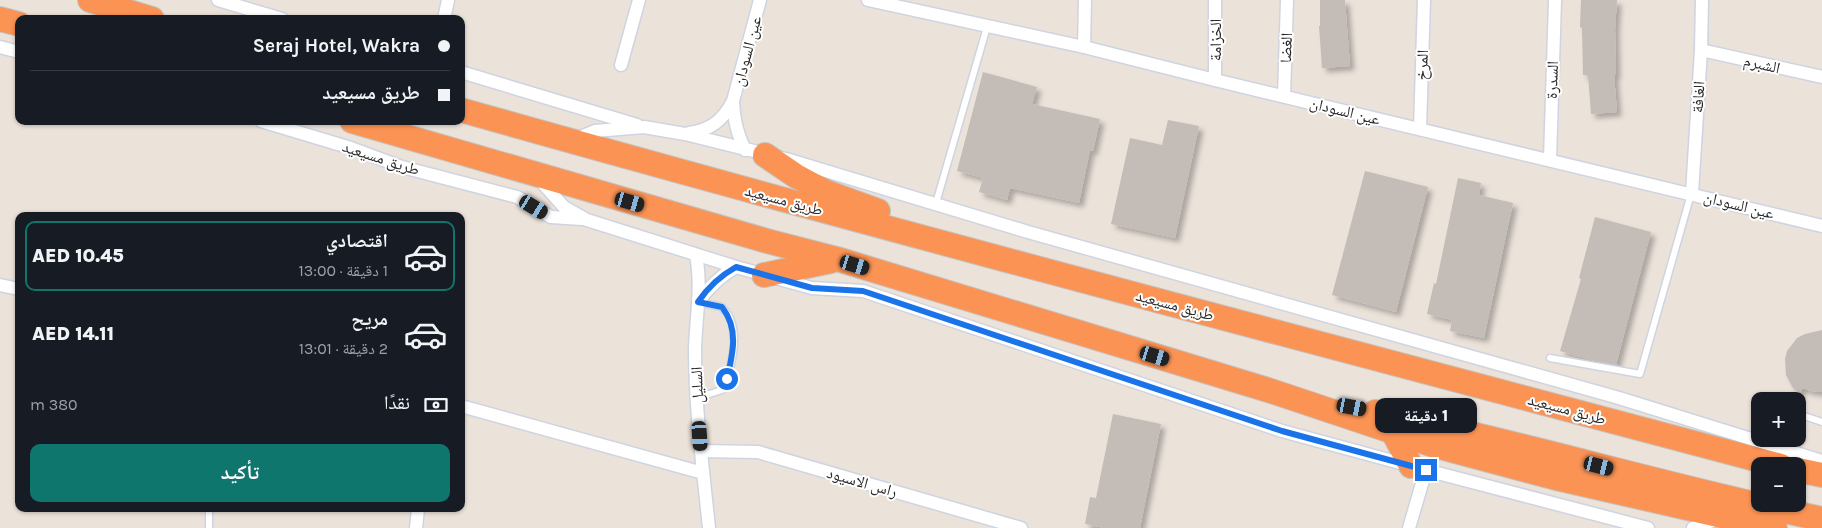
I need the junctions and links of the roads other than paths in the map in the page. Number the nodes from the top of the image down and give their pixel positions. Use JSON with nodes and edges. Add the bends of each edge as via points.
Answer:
{"nodes":[{"id":1,"x":90,"y":0,"type":"edge"},
{"id":2,"x":218,"y":0,"type":"edge"},
{"id":3,"x":448,"y":0,"type":"edge"},
{"id":4,"x":639,"y":0,"type":"edge"},
{"id":5,"x":760,"y":0,"type":"edge"},
{"id":6,"x":868,"y":0,"type":"edge"},
{"id":7,"x":1085,"y":0,"type":"edge"},
{"id":8,"x":1215,"y":0,"type":"edge"},
{"id":9,"x":1287,"y":0,"type":"edge"},
{"id":10,"x":1424,"y":0,"type":"edge"},
{"id":11,"x":1555,"y":0,"type":"edge"},
{"id":12,"x":1702,"y":0,"type":"edge"},
{"id":13,"x":139,"y":15,"type":"edge"},
{"id":14,"x":269,"y":15,"type":"edge"},
{"id":15,"x":445,"y":15,"type":"edge"},
{"id":16,"x":987,"y":27,"type":"junction"},
{"id":17,"x":0,"y":47,"type":"edge"},
{"id":18,"x":1084,"y":47,"type":"junction"},
{"id":19,"x":1701,"y":50,"type":"junction"},
{"id":20,"x":15,"y":51,"type":"edge"},
{"id":21,"x":621,"y":65,"type":"dead end"},
{"id":22,"x":465,"y":73,"type":"edge"},
{"id":23,"x":1822,"y":77,"type":"edge"},
{"id":24,"x":1215,"y":80,"type":"junction"},
{"id":25,"x":1284,"y":96,"type":"junction"},
{"id":26,"x":733,"y":101,"type":"junction"},
{"id":27,"x":465,"y":111,"type":"edge"},
{"id":28,"x":274,"y":125,"type":"edge"},
{"id":29,"x":366,"y":125,"type":"edge"},
{"id":30,"x":644,"y":127,"type":"junction"},
{"id":31,"x":1420,"y":129,"type":"junction"},
{"id":32,"x":685,"y":134,"type":"junction"},
{"id":33,"x":570,"y":141,"type":"junction"},
{"id":34,"x":755,"y":152,"type":"junction"},
{"id":35,"x":1550,"y":160,"type":"junction"},
{"id":36,"x":535,"y":174,"type":"junction"},
{"id":37,"x":1692,"y":193,"type":"junction"},
{"id":38,"x":936,"y":203,"type":"junction"},
{"id":39,"x":586,"y":220,"type":"junction"},
{"id":40,"x":1822,"y":226,"type":"edge"},
{"id":41,"x":696,"y":255,"type":"junction"},
{"id":42,"x":996,"y":257,"type":"junction"},
{"id":43,"x":837,"y":260,"type":"junction"},
{"id":44,"x":736,"y":267,"type":"junction"},
{"id":45,"x":764,"y":275,"type":"junction"},
{"id":46,"x":0,"y":285,"type":"edge"},
{"id":47,"x":15,"y":288,"type":"edge"},
{"id":48,"x":698,"y":302,"type":"junction"},
{"id":49,"x":1550,"y":358,"type":"dead end"},
{"id":50,"x":1268,"y":390,"type":"junction"},
{"id":51,"x":697,"y":398,"type":"junction"},
{"id":52,"x":465,"y":407,"type":"edge"},
{"id":53,"x":1806,"y":417,"type":"edge"},
{"id":54,"x":1822,"y":422,"type":"edge"},
{"id":55,"x":1393,"y":432,"type":"junction"},
{"id":56,"x":701,"y":451,"type":"junction"},
{"id":57,"x":1751,"y":458,"type":"edge"},
{"id":58,"x":1815,"y":464,"type":"edge"},
{"id":59,"x":1418,"y":468,"type":"junction"},
{"id":60,"x":703,"y":472,"type":"junction"},
{"id":61,"x":209,"y":512,"type":"edge"},
{"id":62,"x":418,"y":512,"type":"edge"},
{"id":63,"x":1724,"y":516,"type":"junction"},
{"id":64,"x":1822,"y":519,"type":"edge"},
{"id":65,"x":209,"y":528,"type":"edge"},
{"id":66,"x":416,"y":528,"type":"edge"},
{"id":67,"x":709,"y":528,"type":"edge"},
{"id":68,"x":1021,"y":528,"type":"edge"},
{"id":69,"x":1409,"y":528,"type":"edge"},
{"id":70,"x":1648,"y":528,"type":"edge"},
{"id":71,"x":1693,"y":528,"type":"edge"},
{"id":72,"x":1775,"y":528,"type":"edge"}],
"edges":[{"from":1,"to":13,"type":"highway"},
{"from":2,"to":14,"type":"street"},
{"from":3,"to":15,"type":"street"},
{"from":4,"to":21,"type":"street"},
{"from":5,"to":26,"type":"street","name":"عين السودان"},
{"from":6,"to":16,"type":"street","name":"عين السودان"},
{"from":7,"to":18,"type":"street"},
{"from":8,"to":24,"type":"street","name":"الخزامة"},
{"from":9,"to":25,"type":"street","name":"الغضا"},
{"from":10,"to":31,"type":"street","name":"المرخ"},
{"from":11,"to":35,"type":"street","name":"السدرة"},
{"from":12,"to":19,"type":"street","name":"الغافة"},
{"from":16,"to":18,"type":"street","name":"عين السودان"},
{"from":16,"to":38,"type":"lane"},
{"from":17,"to":20,"type":"street"},
{"from":18,"to":24,"type":"street","name":"عين السودان"},
{"from":19,"to":23,"type":"street","name":"الشبرم"},
{"from":19,"to":37,"type":"street","name":"الغافة"},
{"from":22,"to":30,"type":"street","name":"طريق مسيعيد"},
{"from":24,"to":25,"type":"street","name":"عين السودان"},
{"from":25,"to":31,"type":"street","name":"عين السودان"},
{"from":26,"to":32,"type":"street","name":"عين السودان","via":[[726,115],[714,125],[701,132]]},
{"from":26,"to":34,"type":"street","name":"عين السودان","via":[[736,126]]},
{"from":27,"to":33,"type":"highway","name":"طريق مسيعيد"},
{"from":28,"to":39,"type":"street","name":"طريق مسيعيد","via":[[402,167],[517,197],[550,217]]},
{"from":29,"to":36,"type":"highway","name":"طريق مسيعيد"},
{"from":30,"to":32,"type":"street","name":"طريق مسيعيد"},
{"from":30,"to":33,"type":"street","name":"طريق مسيعيد","via":[[595,130]]},
{"from":31,"to":35,"type":"street","name":"عين السودان"},
{"from":32,"to":34,"type":"street","name":"طريق مسيعيد"},
{"from":33,"to":42,"type":"highway","name":"طريق مسيعيد"},
{"from":34,"to":38,"type":"street","name":"طريق مسيعيد"},
{"from":34,"to":42,"type":"highway","via":[[826,192]]},
{"from":35,"to":37,"type":"street","name":"عين السودان"},
{"from":36,"to":39,"type":"street","name":"طريق مسيعيد","via":[[564,206]]},
{"from":36,"to":43,"type":"highway","name":"طريق مسيعيد"},
{"from":37,"to":40,"type":"street","name":"عين السودان"},
{"from":37,"to":49,"type":"lane","via":[[1640,374]]},
{"from":38,"to":58,"type":"street","name":"طريق مسيعيد","via":[[1028,232],[1619,398]]},
{"from":39,"to":41,"type":"street","name":"طريق مسيعيد"},
{"from":41,"to":44,"type":"street","name":"طريق مسيعيد"},
{"from":41,"to":48,"type":"street","name":"السليل"},
{"from":42,"to":57,"type":"highway","name":"طريق مسيعيد"},
{"from":43,"to":45,"type":"highway"},
{"from":43,"to":50,"type":"highway","name":"طريق مسيعيد"},
{"from":44,"to":45,"type":"street","name":"طريق مسيعيد"},
{"from":44,"to":48,"type":"street","via":[[715,281]]},
{"from":45,"to":59,"type":"street","name":"طريق مسيعيد","via":[[812,288],[863,291],[1273,428]]},
{"from":46,"to":47,"type":"street"},
{"from":48,"to":51,"type":"street","name":"السليل"},
{"from":48,"to":51,"type":"lane","via":[[722,307],[729,316],[734,333],[732,358],[722,390]]},
{"from":50,"to":55,"type":"highway","name":"طريق مسيعيد"},
{"from":50,"to":64,"type":"highway","via":[[1411,419]]},
{"from":51,"to":56,"type":"street","name":"السليل"},
{"from":52,"to":60,"type":"street"},
{"from":53,"to":54,"type":"lane"},
{"from":55,"to":59,"type":"highway"},
{"from":55,"to":63,"type":"highway","name":"طريق مسيعيد","via":[[1556,478]]},
{"from":56,"to":60,"type":"street","name":"السليل"},
{"from":56,"to":68,"type":"street","name":"راس الاسيود","via":[[758,452]]},
{"from":59,"to":69,"type":"street"},
{"from":59,"to":70,"type":"street","name":"طريق مسيعيد"},
{"from":60,"to":67,"type":"street","name":"السليل"},
{"from":61,"to":65,"type":"lane"},
{"from":62,"to":66,"type":"street"},
{"from":63,"to":71,"type":"street"},
{"from":63,"to":72,"type":"highway","name":"طريق مسيعيد"}]}
